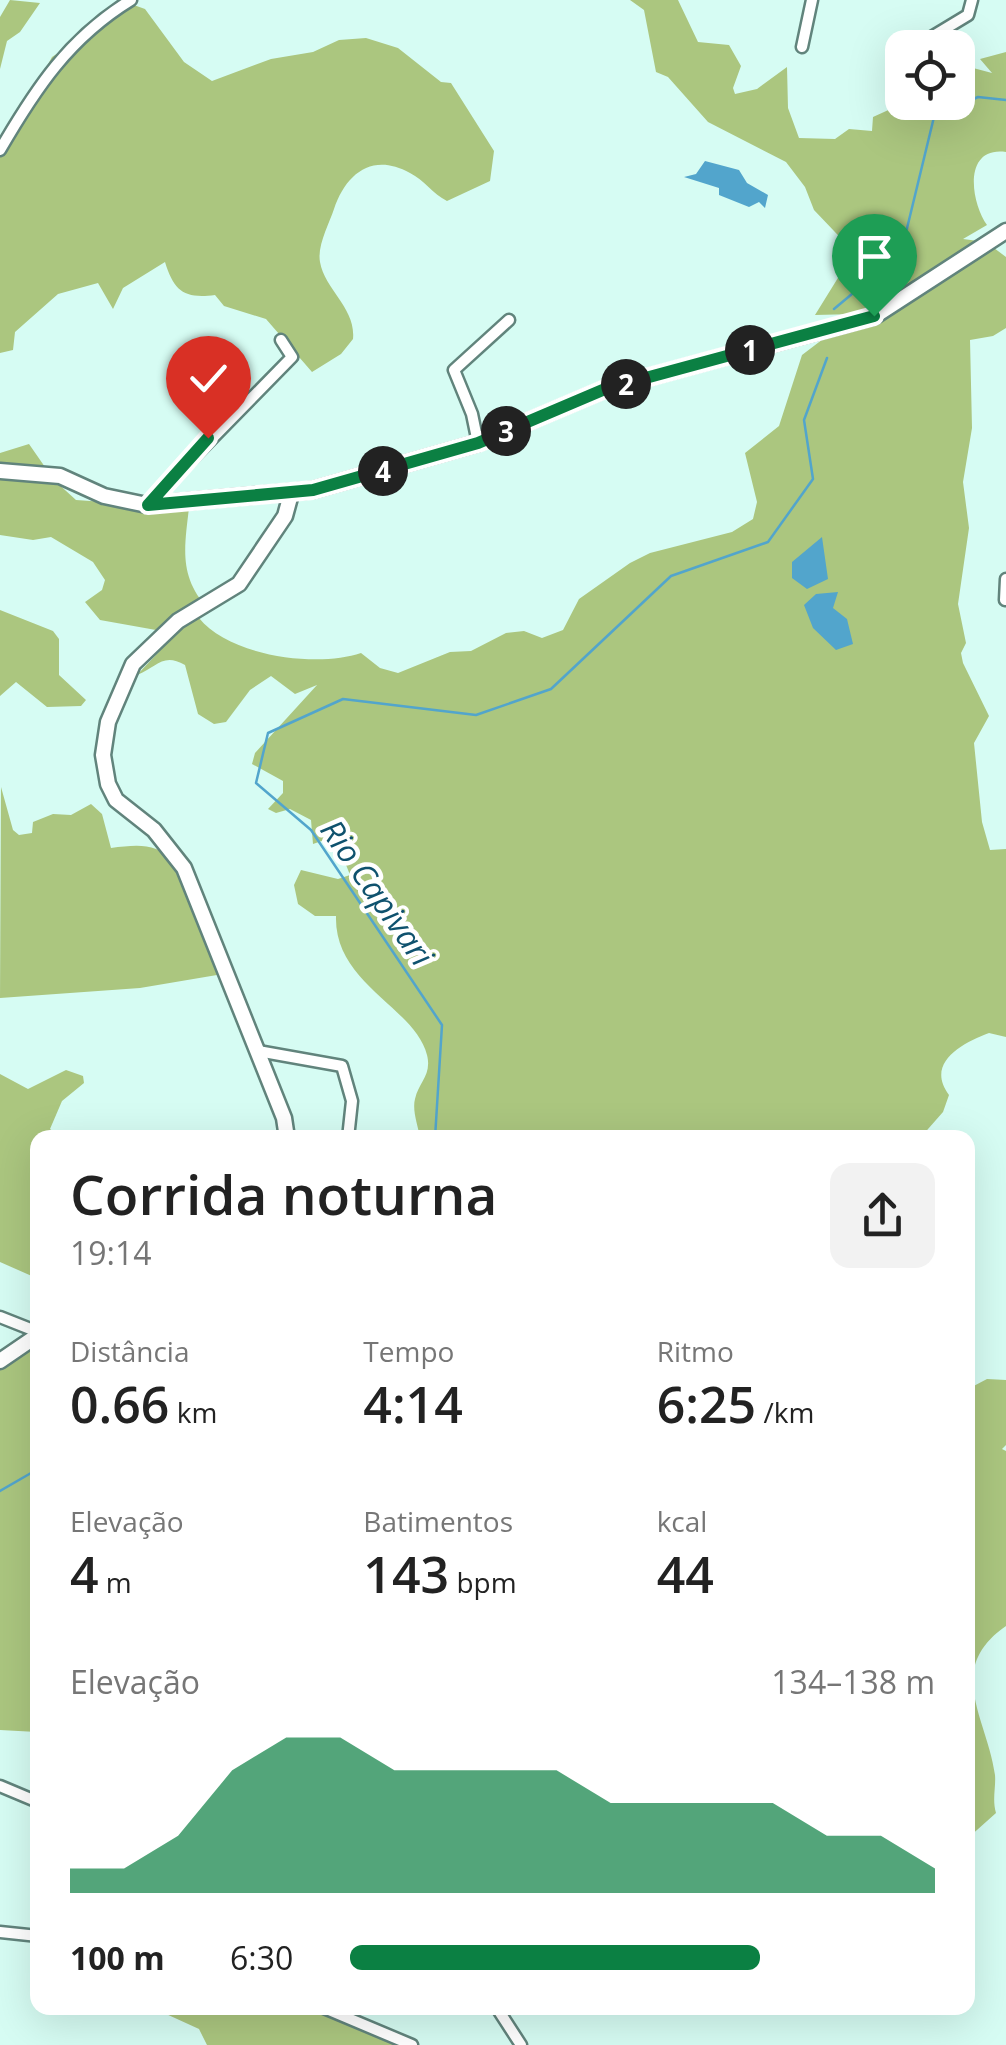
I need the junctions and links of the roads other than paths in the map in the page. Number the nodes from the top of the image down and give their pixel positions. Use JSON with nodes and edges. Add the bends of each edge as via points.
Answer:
{"nodes":[{"id":1,"x":131,"y":0,"type":"edge"},
{"id":2,"x":812,"y":0,"type":"edge"},
{"id":3,"x":972,"y":0,"type":"edge"},
{"id":4,"x":943,"y":30,"type":"edge"},
{"id":5,"x":802,"y":47,"type":"dead end"},
{"id":6,"x":0,"y":150,"type":"edge"},
{"id":7,"x":1006,"y":231,"type":"edge"},
{"id":8,"x":509,"y":320,"type":"dead end"},
{"id":9,"x":281,"y":340,"type":"dead end"},
{"id":10,"x":478,"y":443,"type":"junction"},
{"id":11,"x":0,"y":470,"type":"edge"},
{"id":12,"x":291,"y":494,"type":"junction"},
{"id":13,"x":148,"y":505,"type":"junction"},
{"id":14,"x":1006,"y":580,"type":"edge"},
{"id":15,"x":1005,"y":600,"type":"edge"},
{"id":16,"x":258,"y":1051,"type":"junction"},
{"id":17,"x":286,"y":1130,"type":"edge"},
{"id":18,"x":349,"y":1130,"type":"edge"},
{"id":19,"x":0,"y":1317,"type":"edge"},
{"id":20,"x":30,"y":1330,"type":"edge"},
{"id":21,"x":30,"y":1339,"type":"edge"},
{"id":22,"x":0,"y":1361,"type":"edge"},
{"id":23,"x":0,"y":1786,"type":"edge"},
{"id":24,"x":30,"y":1799,"type":"edge"},
{"id":25,"x":0,"y":1932,"type":"edge"},
{"id":26,"x":30,"y":1935,"type":"edge"},
{"id":27,"x":341,"y":2015,"type":"edge"},
{"id":28,"x":502,"y":2015,"type":"edge"},
{"id":29,"x":412,"y":2045,"type":"edge"},
{"id":30,"x":521,"y":2045,"type":"edge"}],
"edges":[{"from":1,"to":6,"type":"street","via":[[54,64]]},
{"from":2,"to":5,"type":"street"},
{"from":3,"to":4,"type":"street","via":[[968,15]]},
{"from":7,"to":10,"type":"street","via":[[874,316],[605,389]]},
{"from":8,"to":10,"type":"street","via":[[454,370]]},
{"from":9,"to":13,"type":"street","via":[[292,357]]},
{"from":10,"to":12,"type":"street"},
{"from":11,"to":13,"type":"street","via":[[60,476],[104,496]]},
{"from":12,"to":13,"type":"street","via":[[262,491]]},
{"from":12,"to":16,"type":"street","via":[[285,516],[240,584],[178,621],[133,664],[112,709],[103,755],[116,800],[154,830],[184,868]]},
{"from":14,"to":15,"type":"street"},
{"from":16,"to":17,"type":"street"},
{"from":16,"to":18,"type":"street","via":[[342,1066],[352,1101]]},
{"from":19,"to":20,"type":"street"},
{"from":21,"to":22,"type":"street"},
{"from":23,"to":24,"type":"street"},
{"from":25,"to":26,"type":"street"},
{"from":27,"to":29,"type":"street"},
{"from":28,"to":30,"type":"street"}]}
